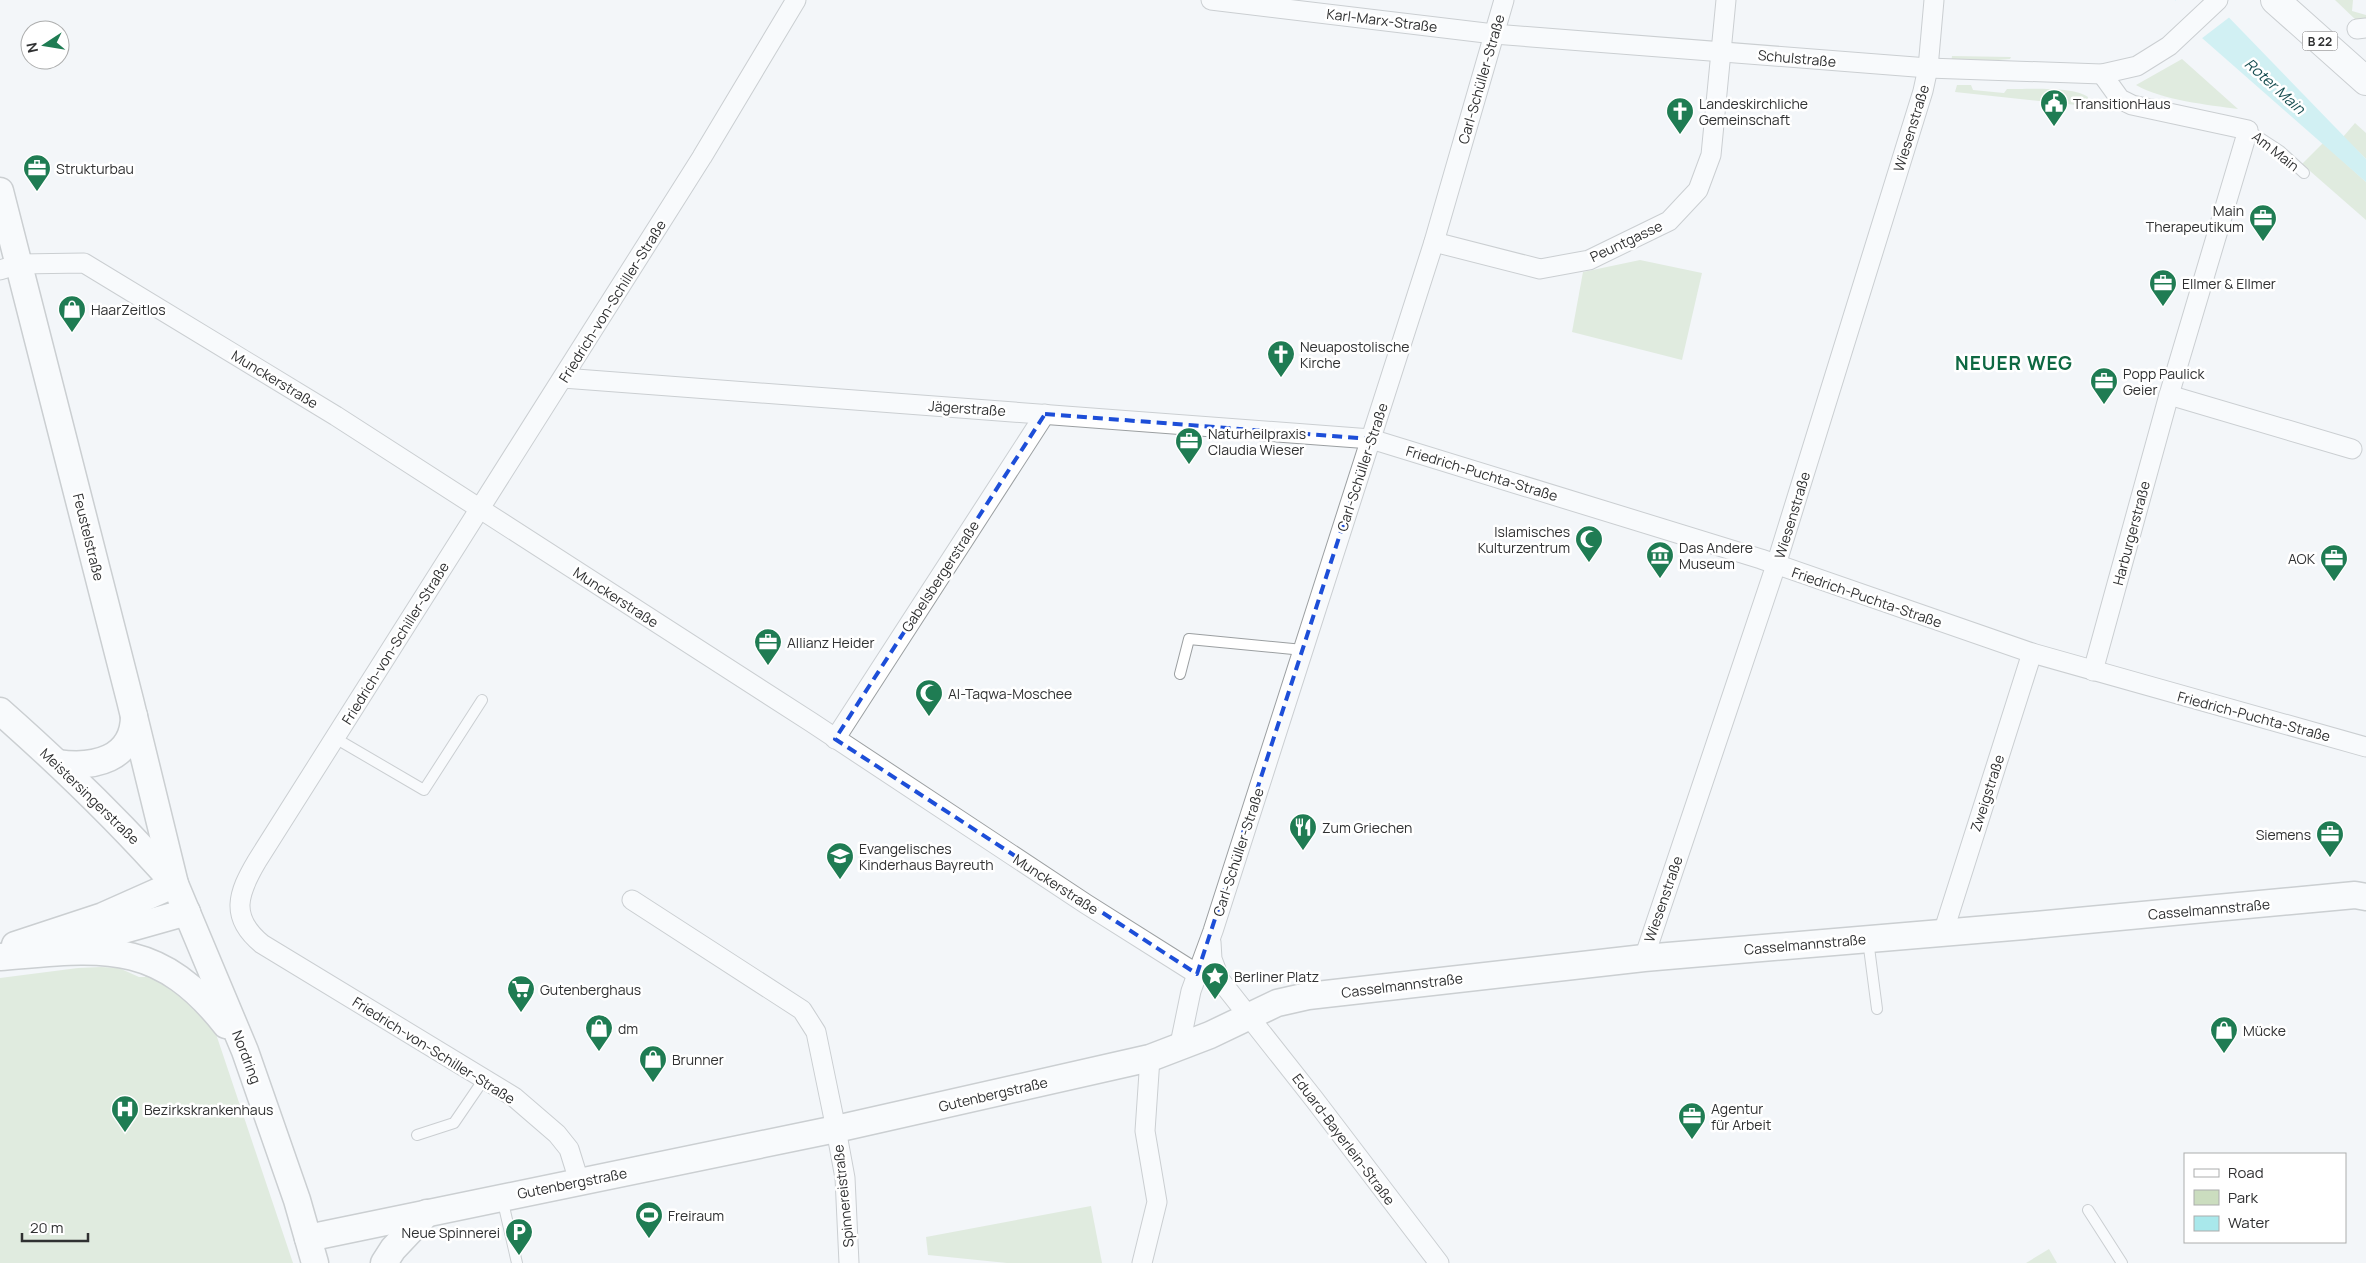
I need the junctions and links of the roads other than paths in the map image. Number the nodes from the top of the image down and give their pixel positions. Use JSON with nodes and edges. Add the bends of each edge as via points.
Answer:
{"nodes":[{"id":1,"x":796,"y":0,"type":"edge"},
{"id":2,"x":1212,"y":0,"type":"edge"},
{"id":3,"x":1504,"y":0,"type":"edge"},
{"id":4,"x":1726,"y":0,"type":"edge"},
{"id":5,"x":1934,"y":0,"type":"edge"},
{"id":6,"x":2218,"y":0,"type":"edge"},
{"id":7,"x":2275,"y":0,"type":"edge"},
{"id":8,"x":1494,"y":34,"type":"junction"},
{"id":9,"x":1720,"y":52,"type":"junction"},
{"id":10,"x":1928,"y":68,"type":"junction"},
{"id":11,"x":2102,"y":74,"type":"junction"},
{"id":12,"x":2366,"y":81,"type":"edge"},
{"id":13,"x":2248,"y":130,"type":"junction"},
{"id":14,"x":2304,"y":173,"type":"dead end"},
{"id":15,"x":0,"y":191,"type":"edge"},
{"id":16,"x":1434,"y":242,"type":"junction"},
{"id":17,"x":10,"y":267,"type":"edge"},
{"id":18,"x":563,"y":378,"type":"junction"},
{"id":19,"x":2169,"y":395,"type":"junction"},
{"id":20,"x":1045,"y":414,"type":"junction"},
{"id":21,"x":1371,"y":439,"type":"junction"},
{"id":22,"x":2352,"y":449,"type":"dead end"},
{"id":23,"x":480,"y":509,"type":"junction"},
{"id":24,"x":1776,"y":565,"type":"junction"},
{"id":25,"x":1303,"y":650,"type":"junction"},
{"id":26,"x":2032,"y":653,"type":"junction"},
{"id":27,"x":2093,"y":672,"type":"junction"},
{"id":28,"x":1180,"y":674,"type":"dead end"},
{"id":29,"x":482,"y":700,"type":"dead end"},
{"id":30,"x":0,"y":711,"type":"edge"},
{"id":31,"x":134,"y":716,"type":"junction"},
{"id":32,"x":335,"y":738,"type":"junction"},
{"id":33,"x":835,"y":739,"type":"junction"},
{"id":34,"x":2366,"y":747,"type":"edge"},
{"id":35,"x":58,"y":763,"type":"junction"},
{"id":36,"x":175,"y":884,"type":"junction"},
{"id":37,"x":2366,"y":897,"type":"edge"},
{"id":38,"x":632,"y":900,"type":"dead end"},
{"id":39,"x":187,"y":912,"type":"junction"},
{"id":40,"x":1213,"y":931,"type":"junction"},
{"id":41,"x":1942,"y":933,"type":"junction"},
{"id":42,"x":1868,"y":939,"type":"junction"},
{"id":43,"x":0,"y":949,"type":"edge"},
{"id":44,"x":38,"y":954,"type":"junction"},
{"id":45,"x":0,"y":957,"type":"edge"},
{"id":46,"x":1644,"y":958,"type":"junction"},
{"id":47,"x":1197,"y":974,"type":"junction"},
{"id":48,"x":1877,"y":1009,"type":"dead end"},
{"id":49,"x":1248,"y":1015,"type":"junction"},
{"id":50,"x":1179,"y":1049,"type":"junction"},
{"id":51,"x":245,"y":1051,"type":"junction"},
{"id":52,"x":1150,"y":1058,"type":"junction"},
{"id":53,"x":484,"y":1079,"type":"junction"},
{"id":54,"x":836,"y":1129,"type":"junction"},
{"id":55,"x":418,"y":1135,"type":"dead end"},
{"id":56,"x":579,"y":1182,"type":"junction"},
{"id":57,"x":502,"y":1197,"type":"junction"},
{"id":58,"x":2088,"y":1210,"type":"dead end"},
{"id":59,"x":427,"y":1213,"type":"junction"},
{"id":60,"x":308,"y":1238,"type":"junction"},
{"id":61,"x":315,"y":1263,"type":"edge"},
{"id":62,"x":384,"y":1263,"type":"edge"},
{"id":63,"x":517,"y":1263,"type":"edge"},
{"id":64,"x":849,"y":1263,"type":"edge"},
{"id":65,"x":1142,"y":1263,"type":"edge"},
{"id":66,"x":1438,"y":1263,"type":"edge"},
{"id":67,"x":2122,"y":1263,"type":"edge"}],
"edges":[{"from":1,"to":18,"type":"street","name":"Friedrich-von-Schiller-Straße"},
{"from":2,"to":8,"type":"street","name":"Karl-Marx-Straße"},
{"from":3,"to":8,"type":"street","name":"Carl-Schüller-Straße"},
{"from":4,"to":9,"type":"street","name":"Peuntgasse"},
{"from":5,"to":10,"type":"street","name":"Wiesenstraße"},
{"from":6,"to":11,"type":"street","name":"Schulstraße","via":[[2176,39],[2137,66]]},
{"from":7,"to":12,"type":"main road","number":"B 22"},
{"from":8,"to":9,"type":"street","name":"Schulstraße"},
{"from":8,"to":16,"type":"street","name":"Carl-Schüller-Straße"},
{"from":9,"to":10,"type":"street","name":"Schulstraße"},
{"from":9,"to":16,"type":"street","name":"Peuntgasse","via":[[1711,155],[1698,190],[1669,221],[1589,260],[1540,269]]},
{"from":10,"to":11,"type":"street","name":"Schulstraße"},
{"from":10,"to":24,"type":"street","name":"Wiesenstraße"},
{"from":11,"to":13,"type":"street","via":[[2120,99],[2132,105]]},
{"from":13,"to":14,"type":"lane","name":"Am Main","via":[[2280,151]]},
{"from":13,"to":19,"type":"street","name":"Harburgerstraße"},
{"from":15,"to":17,"type":"main road","name":"Feustelstraße"},
{"from":16,"to":21,"type":"street","name":"Carl-Schüller-Straße"},
{"from":17,"to":23,"type":"street","name":"Munckerstraße","via":[[84,262],[336,416]]},
{"from":17,"to":31,"type":"main road","name":"Feustelstraße"},
{"from":18,"to":20,"type":"street","name":"Jägerstraße"},
{"from":18,"to":23,"type":"street","name":"Friedrich-von-Schiller-Straße"},
{"from":19,"to":22,"type":"street"},
{"from":19,"to":27,"type":"street","name":"Harburgerstraße"},
{"from":20,"to":21,"type":"street","name":"Jägerstraße"},
{"from":20,"to":33,"type":"street","name":"Gabelsbergerstraße"},
{"from":21,"to":24,"type":"street","name":"Friedrich-Puchta-Straße"},
{"from":21,"to":25,"type":"street","name":"Carl-Schüller-Straße"},
{"from":23,"to":32,"type":"street","name":"Friedrich-von-Schiller-Straße"},
{"from":23,"to":33,"type":"street","name":"Munckerstraße"},
{"from":24,"to":26,"type":"street","name":"Friedrich-Puchta-Straße"},
{"from":24,"to":46,"type":"street","name":"Wiesenstraße"},
{"from":25,"to":28,"type":"lane","via":[[1189,639]]},
{"from":25,"to":40,"type":"street","name":"Carl-Schüller-Straße"},
{"from":26,"to":27,"type":"street","name":"Friedrich-Puchta-Straße"},
{"from":26,"to":41,"type":"street","name":"Zweigstraße"},
{"from":27,"to":34,"type":"street","name":"Friedrich-Puchta-Straße"},
{"from":29,"to":32,"type":"lane","via":[[424,790]]},
{"from":30,"to":35,"type":"main road","name":"Meistersingerstraße"},
{"from":31,"to":35,"type":"main road","via":[[127,741],[107,760],[86,765]]},
{"from":31,"to":36,"type":"main road","name":"Feustelstraße"},
{"from":32,"to":53,"type":"street","name":"Friedrich-von-Schiller-Straße","via":[[246,880],[239,903],[243,920],[262,944]]},
{"from":33,"to":47,"type":"street","name":"Munckerstraße"},
{"from":35,"to":36,"type":"main road","name":"Meistersingerstraße","via":[[131,834]]},
{"from":36,"to":39,"type":"main road","name":"Nordring"},
{"from":36,"to":43,"type":"main road","via":[[70,929]]},
{"from":37,"to":41,"type":"main road","name":"Casselmannstraße","via":[[2355,895]]},
{"from":38,"to":54,"type":"street","via":[[802,1010],[816,1032]]},
{"from":39,"to":44,"type":"main road"},
{"from":39,"to":51,"type":"main road","name":"Nordring"},
{"from":40,"to":47,"type":"street"},
{"from":40,"to":49,"type":"street","via":[[1210,946],[1215,971]]},
{"from":41,"to":42,"type":"main road","name":"Casselmannstraße"},
{"from":42,"to":46,"type":"main road","name":"Casselmannstraße"},
{"from":42,"to":48,"type":"lane"},
{"from":44,"to":45,"type":"main road"},
{"from":44,"to":51,"type":"main road","via":[[99,951],[127,954],[152,962],[172,973],[208,1002]]},
{"from":46,"to":49,"type":"main road","name":"Casselmannstraße","via":[[1308,996],[1277,1003]]},
{"from":47,"to":50,"type":"street"},
{"from":49,"to":50,"type":"main road"},
{"from":49,"to":66,"type":"street","name":"Eduard-Bayerlein-Straße"},
{"from":50,"to":52,"type":"main road"},
{"from":51,"to":60,"type":"main road","name":"Nordring","via":[[277,1138]]},
{"from":52,"to":54,"type":"main road","name":"Gutenbergstraße"},
{"from":52,"to":65,"type":"street","via":[[1145,1131],[1157,1202]]},
{"from":53,"to":55,"type":"lane","via":[[454,1123]]},
{"from":53,"to":56,"type":"street","name":"Friedrich-von-Schiller-Straße","via":[[514,1098],[557,1134],[570,1149]]},
{"from":54,"to":56,"type":"main road","name":"Gutenbergstraße"},
{"from":54,"to":64,"type":"street","name":"Spinnereistraße","via":[[844,1178]]},
{"from":56,"to":57,"type":"main road","name":"Gutenbergstraße"},
{"from":57,"to":59,"type":"main road","name":"Gutenbergstraße"},
{"from":57,"to":63,"type":"lane"},
{"from":58,"to":67,"type":"lane"},
{"from":59,"to":60,"type":"main road","name":"Gutenbergstraße"},
{"from":59,"to":62,"type":"main road"},
{"from":60,"to":61,"type":"main road","name":"Nordring"}]}
